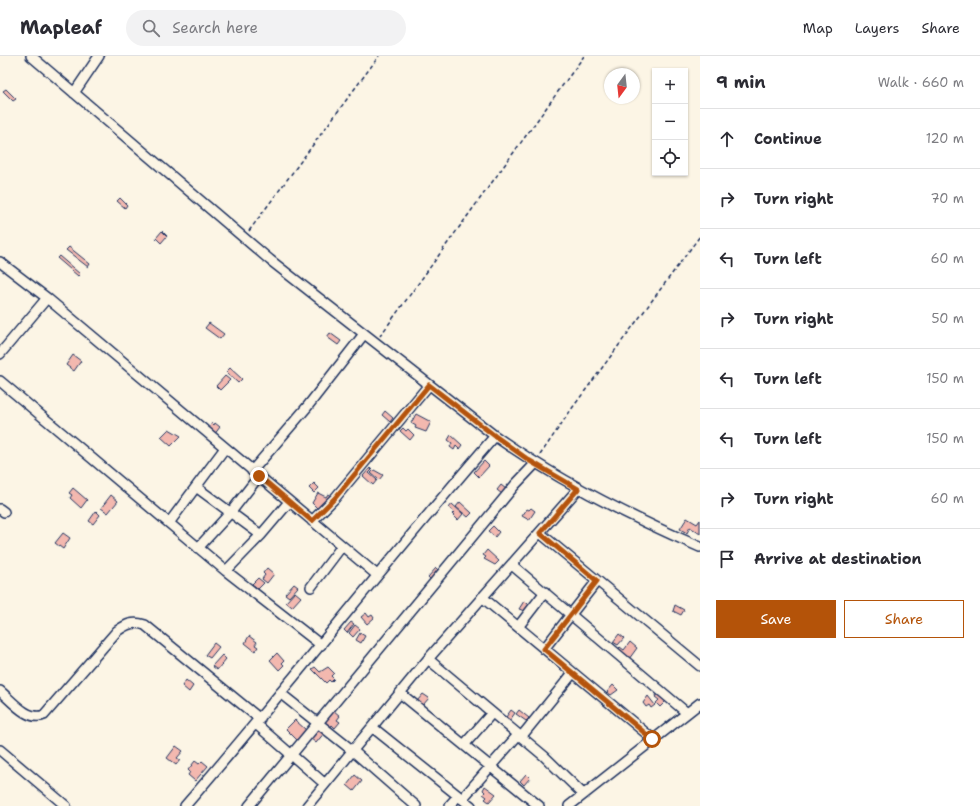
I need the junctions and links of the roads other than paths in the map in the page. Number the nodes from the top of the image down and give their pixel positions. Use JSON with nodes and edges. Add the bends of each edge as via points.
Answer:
{"nodes":[{"id":1,"x":31,"y":56,"type":"edge"},
{"id":2,"x":99,"y":56,"type":"edge"},
{"id":3,"x":74,"y":93,"type":"junction"},
{"id":4,"x":0,"y":262,"type":"edge"},
{"id":5,"x":47,"y":298,"type":"junction"},
{"id":6,"x":364,"y":334,"type":"junction"},
{"id":7,"x":0,"y":354,"type":"edge"},
{"id":8,"x":0,"y":381,"type":"edge"},
{"id":9,"x":429,"y":385,"type":"junction"},
{"id":10,"x":495,"y":436,"type":"junction"},
{"id":11,"x":225,"y":448,"type":"junction"},
{"id":12,"x":535,"y":464,"type":"junction"},
{"id":13,"x":255,"y":474,"type":"junction"},
{"id":14,"x":196,"y":488,"type":"junction"},
{"id":15,"x":578,"y":489,"type":"junction"},
{"id":16,"x":288,"y":502,"type":"junction"},
{"id":17,"x":231,"y":512,"type":"junction"},
{"id":18,"x":312,"y":521,"type":"junction"},
{"id":19,"x":169,"y":523,"type":"junction"},
{"id":20,"x":540,"y":533,"type":"junction"},
{"id":21,"x":261,"y":534,"type":"junction"},
{"id":22,"x":342,"y":546,"type":"junction"},
{"id":23,"x":700,"y":547,"type":"edge"},
{"id":24,"x":198,"y":548,"type":"junction"},
{"id":25,"x":512,"y":565,"type":"junction"},
{"id":26,"x":226,"y":571,"type":"junction"},
{"id":27,"x":377,"y":576,"type":"junction"},
{"id":28,"x":597,"y":581,"type":"junction"},
{"id":29,"x":311,"y":587,"type":"dead end"},
{"id":30,"x":544,"y":592,"type":"junction"},
{"id":31,"x":482,"y":597,"type":"junction"},
{"id":32,"x":572,"y":615,"type":"junction"},
{"id":33,"x":518,"y":627,"type":"junction"},
{"id":34,"x":321,"y":645,"type":"junction"},
{"id":35,"x":544,"y":649,"type":"junction"},
{"id":36,"x":428,"y":659,"type":"junction"},
{"id":37,"x":700,"y":666,"type":"edge"},
{"id":38,"x":573,"y":673,"type":"junction"},
{"id":39,"x":0,"y":691,"type":"edge"},
{"id":40,"x":280,"y":693,"type":"junction"},
{"id":41,"x":400,"y":693,"type":"junction"},
{"id":42,"x":700,"y":703,"type":"edge"},
{"id":43,"x":492,"y":713,"type":"junction"},
{"id":44,"x":687,"y":713,"type":"junction"},
{"id":45,"x":258,"y":722,"type":"junction"},
{"id":46,"x":318,"y":722,"type":"junction"},
{"id":47,"x":372,"y":727,"type":"junction"},
{"id":48,"x":520,"y":736,"type":"junction"},
{"id":49,"x":652,"y":739,"type":"junction"},
{"id":50,"x":464,"y":745,"type":"junction"},
{"id":51,"x":0,"y":750,"type":"edge"},
{"id":52,"x":353,"y":751,"type":"junction"},
{"id":53,"x":292,"y":756,"type":"junction"},
{"id":54,"x":491,"y":767,"type":"junction"},
{"id":55,"x":325,"y":784,"type":"junction"},
{"id":56,"x":583,"y":794,"type":"junction"},
{"id":57,"x":460,"y":798,"type":"junction"},
{"id":58,"x":66,"y":806,"type":"edge"},
{"id":59,"x":185,"y":806,"type":"edge"},
{"id":60,"x":248,"y":806,"type":"edge"},
{"id":61,"x":307,"y":806,"type":"edge"},
{"id":62,"x":416,"y":806,"type":"edge"},
{"id":63,"x":449,"y":806,"type":"edge"},
{"id":64,"x":470,"y":806,"type":"edge"},
{"id":65,"x":539,"y":806,"type":"edge"},
{"id":66,"x":569,"y":806,"type":"edge"}],
"edges":[{"from":1,"to":3,"type":"street"},
{"from":2,"to":3,"type":"street"},
{"from":3,"to":6,"type":"street","via":[[244,237]]},
{"from":4,"to":5,"type":"street"},
{"from":5,"to":7,"type":"street"},
{"from":5,"to":11,"type":"street"},
{"from":6,"to":9,"type":"street"},
{"from":6,"to":13,"type":"street"},
{"from":8,"to":19,"type":"street"},
{"from":9,"to":10,"type":"street"},
{"from":9,"to":18,"type":"street","via":[[335,498]]},
{"from":10,"to":12,"type":"street"},
{"from":10,"to":27,"type":"street"},
{"from":11,"to":13,"type":"street"},
{"from":11,"to":14,"type":"street"},
{"from":12,"to":15,"type":"street"},
{"from":12,"to":46,"type":"street"},
{"from":13,"to":16,"type":"street"},
{"from":13,"to":17,"type":"street"},
{"from":14,"to":17,"type":"street"},
{"from":14,"to":19,"type":"street"},
{"from":15,"to":20,"type":"street"},
{"from":15,"to":23,"type":"street"},
{"from":16,"to":18,"type":"street"},
{"from":16,"to":21,"type":"street"},
{"from":17,"to":21,"type":"street"},
{"from":17,"to":24,"type":"street"},
{"from":18,"to":22,"type":"street"},
{"from":19,"to":24,"type":"street"},
{"from":20,"to":25,"type":"street"},
{"from":20,"to":28,"type":"street"},
{"from":21,"to":26,"type":"street"},
{"from":22,"to":27,"type":"street"},
{"from":22,"to":29,"type":"street"},
{"from":24,"to":26,"type":"street"},
{"from":25,"to":30,"type":"street"},
{"from":25,"to":31,"type":"street"},
{"from":26,"to":34,"type":"street"},
{"from":27,"to":34,"type":"street"},
{"from":28,"to":32,"type":"street"},
{"from":28,"to":37,"type":"street"},
{"from":30,"to":32,"type":"street"},
{"from":30,"to":33,"type":"street"},
{"from":31,"to":33,"type":"street"},
{"from":31,"to":36,"type":"street"},
{"from":32,"to":35,"type":"street"},
{"from":32,"to":44,"type":"street"},
{"from":33,"to":35,"type":"street"},
{"from":34,"to":40,"type":"street"},
{"from":35,"to":38,"type":"street"},
{"from":36,"to":41,"type":"street"},
{"from":36,"to":43,"type":"street"},
{"from":38,"to":48,"type":"street"},
{"from":38,"to":49,"type":"street"},
{"from":39,"to":45,"type":"street","via":[[25,712],[37,716],[44,715],[117,631],[126,625],[137,623],[145,625]]},
{"from":40,"to":45,"type":"street"},
{"from":40,"to":46,"type":"street"},
{"from":41,"to":47,"type":"street"},
{"from":41,"to":50,"type":"street"},
{"from":42,"to":44,"type":"street"},
{"from":43,"to":48,"type":"street"},
{"from":43,"to":50,"type":"street"},
{"from":44,"to":49,"type":"street"},
{"from":45,"to":53,"type":"street"},
{"from":45,"to":59,"type":"street"},
{"from":46,"to":52,"type":"street"},
{"from":46,"to":53,"type":"street"},
{"from":47,"to":52,"type":"street"},
{"from":47,"to":57,"type":"street"},
{"from":48,"to":54,"type":"street"},
{"from":48,"to":56,"type":"street"},
{"from":49,"to":56,"type":"street"},
{"from":50,"to":54,"type":"street"},
{"from":51,"to":58,"type":"street"},
{"from":52,"to":55,"type":"street"},
{"from":52,"to":62,"type":"street"},
{"from":53,"to":55,"type":"street"},
{"from":53,"to":60,"type":"street"},
{"from":54,"to":57,"type":"street"},
{"from":54,"to":65,"type":"street"},
{"from":55,"to":61,"type":"street"},
{"from":56,"to":66,"type":"street"},
{"from":57,"to":63,"type":"street"},
{"from":57,"to":64,"type":"street"}]}
